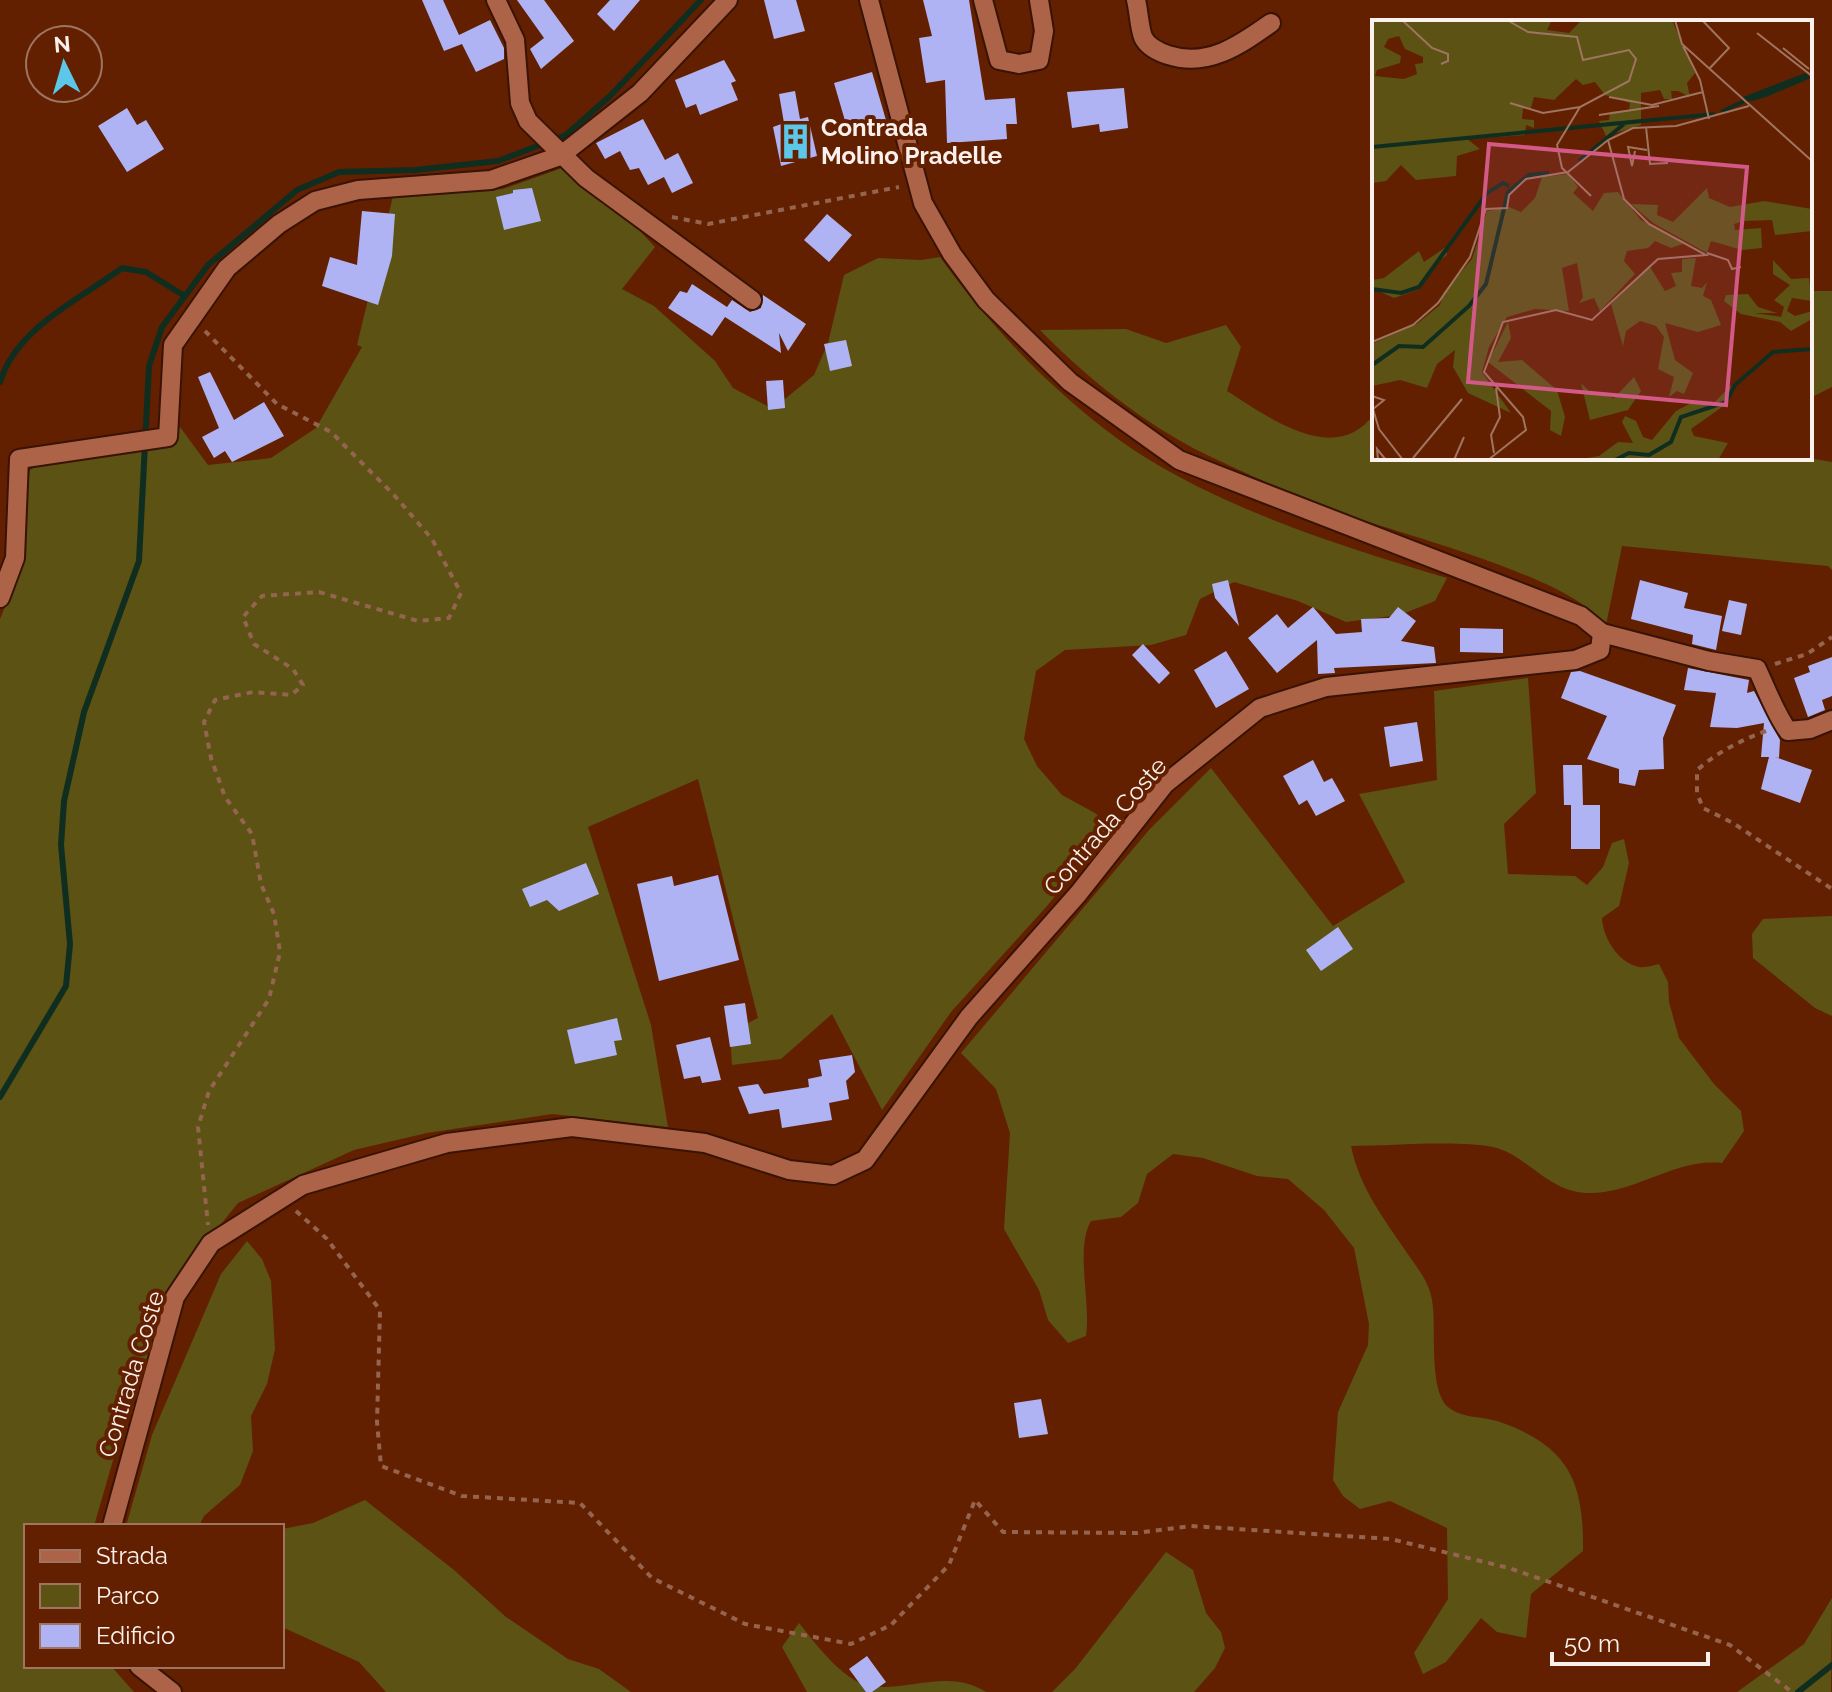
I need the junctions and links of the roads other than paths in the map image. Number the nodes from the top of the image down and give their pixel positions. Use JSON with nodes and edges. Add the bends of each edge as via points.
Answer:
{"nodes":[{"id":1,"x":496,"y":0,"type":"edge"},
{"id":2,"x":728,"y":0,"type":"edge"},
{"id":3,"x":869,"y":0,"type":"edge"},
{"id":4,"x":983,"y":0,"type":"edge"},
{"id":5,"x":1039,"y":0,"type":"edge"},
{"id":6,"x":1136,"y":0,"type":"edge"},
{"id":7,"x":1271,"y":23,"type":"dead end"},
{"id":8,"x":560,"y":156,"type":"junction"},
{"id":9,"x":752,"y":300,"type":"dead end"},
{"id":10,"x":0,"y":598,"type":"edge"},
{"id":11,"x":1602,"y":633,"type":"junction"},
{"id":12,"x":1832,"y":720,"type":"edge"},
{"id":13,"x":113,"y":1524,"type":"edge"},
{"id":14,"x":142,"y":1668,"type":"edge"},
{"id":15,"x":172,"y":1692,"type":"edge"}],
"edges":[{"from":1,"to":8,"type":"street","via":[[515,40],[520,103],[528,121]]},
{"from":2,"to":8,"type":"street","via":[[640,93]]},
{"from":3,"to":11,"type":"street","via":[[923,203],[986,300],[1070,382],[1179,460],[1581,616]]},
{"from":4,"to":5,"type":"street","via":[[999,60],[1019,64],[1039,60],[1044,31]]},
{"from":6,"to":7,"type":"street","via":[[1144,40],[1158,52],[1178,58],[1208,59]]},
{"from":8,"to":9,"type":"street"},
{"from":8,"to":10,"type":"street","via":[[491,180],[358,190],[315,201],[279,224],[227,268],[173,345],[168,437],[19,459],[15,558]]},
{"from":11,"to":12,"type":"street","via":[[1757,669],[1788,731]]},
{"from":11,"to":13,"type":"street","name":"Contrada Coste","via":[[1600,650],[1575,660],[1326,687],[1260,708],[1165,784],[1078,894],[969,1017],[865,1160],[833,1175],[789,1170],[705,1143],[572,1127],[447,1143],[303,1185],[211,1243],[175,1297]]},
{"from":14,"to":15,"type":"street"}]}
